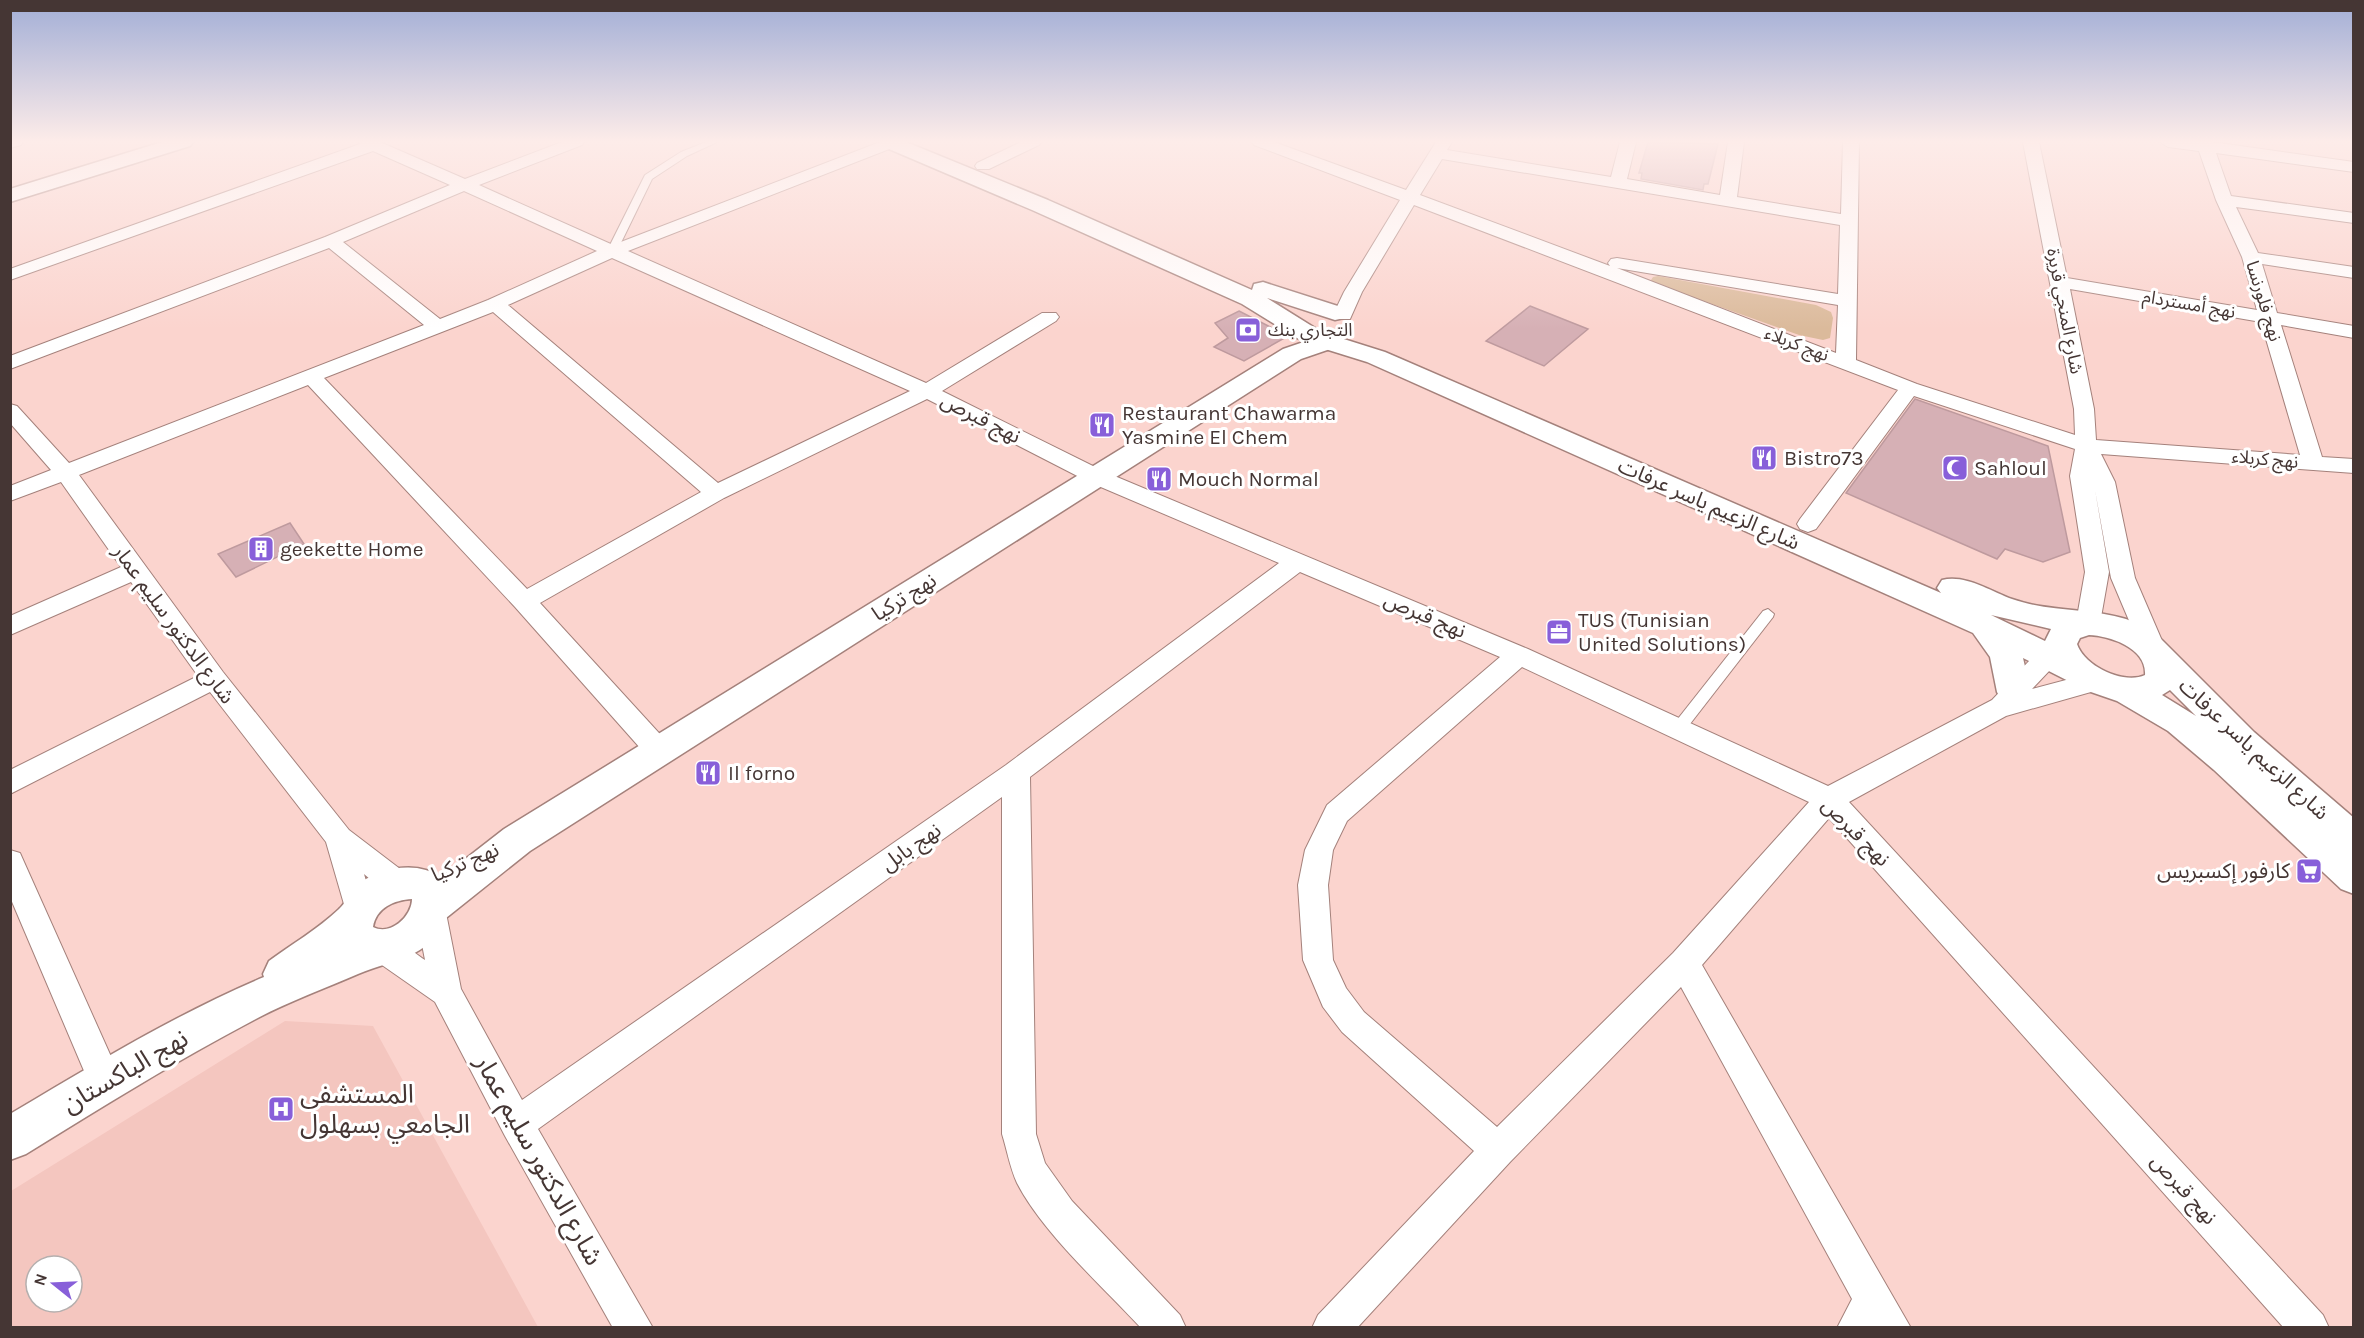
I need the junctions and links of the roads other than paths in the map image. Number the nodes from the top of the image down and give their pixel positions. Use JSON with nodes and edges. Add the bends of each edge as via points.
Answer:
{"nodes":[{"id":1,"x":204,"y":204,"type":"edge"},
{"id":2,"x":418,"y":204,"type":"edge"},
{"id":3,"x":508,"y":204,"type":"edge"},
{"id":4,"x":635,"y":204,"type":"edge"},
{"id":5,"x":731,"y":204,"type":"edge"},
{"id":6,"x":1039,"y":204,"type":"edge"},
{"id":7,"x":1070,"y":204,"type":"edge"},
{"id":8,"x":1405,"y":204,"type":"edge"},
{"id":9,"x":1427,"y":204,"type":"edge"},
{"id":10,"x":1754,"y":204,"type":"edge"},
{"id":11,"x":1849,"y":204,"type":"edge"},
{"id":12,"x":2043,"y":204,"type":"edge"},
{"id":13,"x":2226,"y":204,"type":"edge"},
{"id":14,"x":2256,"y":204,"type":"edge"},
{"id":15,"x":2354,"y":218,"type":"edge"},
{"id":16,"x":1849,"y":221,"type":"junction"},
{"id":17,"x":331,"y":241,"type":"junction"},
{"id":18,"x":612,"y":251,"type":"junction"},
{"id":19,"x":1563,"y":254,"type":"junction"},
{"id":20,"x":2252,"y":257,"type":"junction"},
{"id":21,"x":2354,"y":273,"type":"edge"},
{"id":22,"x":10,"y":275,"type":"edge"},
{"id":23,"x":2059,"y":282,"type":"junction"},
{"id":24,"x":1847,"y":301,"type":"junction"},
{"id":25,"x":495,"y":304,"type":"junction"},
{"id":26,"x":1048,"y":317,"type":"dead end"},
{"id":27,"x":1345,"y":318,"type":"junction"},
{"id":28,"x":2270,"y":318,"type":"junction"},
{"id":29,"x":437,"y":326,"type":"junction"},
{"id":30,"x":2354,"y":332,"type":"edge"},
{"id":31,"x":1313,"y":341,"type":"junction"},
{"id":32,"x":10,"y":363,"type":"edge"},
{"id":33,"x":1846,"y":363,"type":"junction"},
{"id":34,"x":312,"y":377,"type":"junction"},
{"id":35,"x":1910,"y":388,"type":"junction"},
{"id":36,"x":927,"y":391,"type":"junction"},
{"id":37,"x":10,"y":410,"type":"edge"},
{"id":38,"x":2086,"y":446,"type":"junction"},
{"id":39,"x":2313,"y":464,"type":"junction"},
{"id":40,"x":2354,"y":466,"type":"edge"},
{"id":41,"x":64,"y":472,"type":"junction"},
{"id":42,"x":1097,"y":477,"type":"junction"},
{"id":43,"x":716,"y":493,"type":"junction"},
{"id":44,"x":10,"y":494,"type":"edge"},
{"id":45,"x":1808,"y":524,"type":"junction"},
{"id":46,"x":1298,"y":561,"type":"junction"},
{"id":47,"x":134,"y":571,"type":"junction"},
{"id":48,"x":524,"y":601,"type":"junction"},
{"id":49,"x":1768,"y":614,"type":"dead end"},
{"id":50,"x":1984,"y":625,"type":"junction"},
{"id":51,"x":10,"y":626,"type":"edge"},
{"id":52,"x":2070,"y":637,"type":"junction"},
{"id":53,"x":2154,"y":653,"type":"junction"},
{"id":54,"x":1519,"y":656,"type":"junction"},
{"id":55,"x":213,"y":679,"type":"junction"},
{"id":56,"x":2101,"y":681,"type":"junction"},
{"id":57,"x":2006,"y":700,"type":"junction"},
{"id":58,"x":1678,"y":729,"type":"junction"},
{"id":59,"x":659,"y":751,"type":"junction"},
{"id":60,"x":1016,"y":773,"type":"junction"},
{"id":61,"x":10,"y":783,"type":"edge"},
{"id":62,"x":1829,"y":799,"type":"junction"},
{"id":63,"x":339,"y":838,"type":"junction"},
{"id":64,"x":2354,"y":841,"type":"edge"},
{"id":65,"x":10,"y":862,"type":"edge"},
{"id":66,"x":2354,"y":878,"type":"edge"},
{"id":67,"x":419,"y":897,"type":"junction"},
{"id":68,"x":367,"y":931,"type":"junction"},
{"id":69,"x":1684,"y":963,"type":"junction"},
{"id":70,"x":446,"y":992,"type":"junction"},
{"id":71,"x":105,"y":1081,"type":"junction"},
{"id":72,"x":517,"y":1124,"type":"junction"},
{"id":73,"x":10,"y":1139,"type":"edge"},
{"id":74,"x":1498,"y":1150,"type":"junction"},
{"id":75,"x":1873,"y":1318,"type":"edge"},
{"id":76,"x":634,"y":1328,"type":"edge"},
{"id":77,"x":1167,"y":1328,"type":"edge"},
{"id":78,"x":1331,"y":1328,"type":"edge"},
{"id":79,"x":2310,"y":1328,"type":"edge"}],
"edges":[{"from":1,"to":22,"type":"street"},
{"from":2,"to":17,"type":"street"},
{"from":3,"to":18,"type":"street","name":"نهج قبرص"},
{"from":4,"to":18,"type":"lane"},
{"from":5,"to":18,"type":"street"},
{"from":6,"to":31,"type":"main road","name":"شارع الزعيم ياسر عرفات","via":[[1251,299]]},
{"from":7,"to":27,"type":"main road","name":"شارع الزعيم ياسر عرفات","via":[[1262,289]]},
{"from":8,"to":27,"type":"street","via":[[1353,292]]},
{"from":9,"to":19,"type":"street","name":"نهج كربلاء"},
{"from":10,"to":16,"type":"street"},
{"from":11,"to":16,"type":"street"},
{"from":12,"to":23,"type":"street","name":"شارع المنجي قريرة"},
{"from":13,"to":20,"type":"street","name":"نهج فلورنسا"},
{"from":14,"to":15,"type":"street"},
{"from":16,"to":24,"type":"street"},
{"from":17,"to":29,"type":"street"},
{"from":17,"to":32,"type":"street"},
{"from":18,"to":25,"type":"street"},
{"from":18,"to":36,"type":"street","name":"نهج قبرص"},
{"from":19,"to":24,"type":"street"},
{"from":19,"to":33,"type":"street","name":"نهج كربلاء"},
{"from":20,"to":21,"type":"street"},
{"from":20,"to":28,"type":"street","name":"نهج فلورنسا"},
{"from":23,"to":28,"type":"street","name":"نهج أمستردام"},
{"from":23,"to":38,"type":"street","name":"شارع المنجي قريرة","via":[[2084,409]]},
{"from":24,"to":33,"type":"street"},
{"from":25,"to":29,"type":"street"},
{"from":25,"to":43,"type":"street"},
{"from":26,"to":36,"type":"street"},
{"from":27,"to":31,"type":"main road","name":"نهج تركيا","via":[[1354,336],[1349,340]]},
{"from":27,"to":45,"type":"main road","name":"شارع الزعيم ياسر عرفات","via":[[1391,343]]},
{"from":28,"to":30,"type":"street","name":"نهج أمستردام"},
{"from":28,"to":39,"type":"street","name":"نهج فلورنسا"},
{"from":29,"to":34,"type":"street"},
{"from":31,"to":42,"type":"main road","name":"نهج تركيا"},
{"from":31,"to":50,"type":"main road","name":"شارع الزعيم ياسر عرفات","via":[[1376,357]]},
{"from":33,"to":35,"type":"street","name":"نهج كربلاء"},
{"from":34,"to":41,"type":"street"},
{"from":34,"to":48,"type":"street"},
{"from":35,"to":38,"type":"street","name":"نهج كربلاء"},
{"from":35,"to":45,"type":"street"},
{"from":36,"to":42,"type":"street","name":"نهج قبرص"},
{"from":36,"to":43,"type":"street"},
{"from":37,"to":41,"type":"street","name":"شارع الدكتور سليم عمار"},
{"from":38,"to":39,"type":"street","name":"نهج كربلاء"},
{"from":38,"to":52,"type":"street","name":"شارع المنجي قريرة","via":[[2081,476],[2097,572]]},
{"from":38,"to":53,"type":"street","name":"شارع المنجي قريرة","via":[[2104,482],[2123,578]]},
{"from":39,"to":40,"type":"street","name":"نهج كربلاء"},
{"from":41,"to":44,"type":"street"},
{"from":41,"to":47,"type":"street","name":"شارع الدكتور سليم عمار"},
{"from":42,"to":46,"type":"street","name":"نهج قبرص"},
{"from":42,"to":59,"type":"main road","name":"نهج تركيا"},
{"from":43,"to":48,"type":"street"},
{"from":45,"to":52,"type":"main road","name":"شارع الزعيم ياسر عرفات"},
{"from":46,"to":54,"type":"street","name":"نهج قبرص"},
{"from":46,"to":60,"type":"street","name":"نهج بابل"},
{"from":47,"to":51,"type":"street"},
{"from":47,"to":55,"type":"street","name":"شارع الدكتور سليم عمار"},
{"from":48,"to":59,"type":"street"},
{"from":49,"to":58,"type":"lane"},
{"from":50,"to":52,"type":"main road","name":"شارع الزعيم ياسر عرفات"},
{"from":50,"to":57,"type":"main road","via":[[2006,654]]},
{"from":52,"to":53,"type":"main road","name":"شارع الزعيم ياسر عرفات","via":[[2116,628]]},
{"from":52,"to":56,"type":"main road","name":"شارع الزعيم ياسر عرفات","via":[[2064,654]]},
{"from":52,"to":57,"type":"street"},
{"from":53,"to":56,"type":"main road","via":[[2163,674],[2151,687]]},
{"from":53,"to":64,"type":"main road","name":"شارع الزعيم ياسر عرفات","via":[[2242,741]]},
{"from":54,"to":58,"type":"street","name":"نهج قبرص"},
{"from":54,"to":74,"type":"street","via":[[1337,813],[1319,850],[1313,885],[1318,960],[1334,998],[1353,1022]]},
{"from":55,"to":61,"type":"street"},
{"from":55,"to":63,"type":"street","name":"شارع الدكتور سليم عمار"},
{"from":56,"to":57,"type":"street"},
{"from":56,"to":66,"type":"main road","name":"شارع الزعيم ياسر عرفات","via":[[2180,722]]},
{"from":57,"to":62,"type":"street"},
{"from":58,"to":62,"type":"street","name":"نهج قبرص"},
{"from":59,"to":67,"type":"main road","name":"نهج تركيا"},
{"from":60,"to":72,"type":"street","name":"نهج بابل"},
{"from":60,"to":77,"type":"street","via":[[1019,1134],[1030,1172],[1059,1214]]},
{"from":62,"to":69,"type":"street"},
{"from":62,"to":79,"type":"street","name":"نهج قبرص"},
{"from":63,"to":67,"type":"street"},
{"from":63,"to":68,"type":"street"},
{"from":65,"to":71,"type":"street"},
{"from":67,"to":68,"type":"main road","via":[[369,898]]},
{"from":67,"to":68,"type":"main road","via":[[423,926],[410,937],[395,944]]},
{"from":67,"to":70,"type":"street"},
{"from":68,"to":70,"type":"street"},
{"from":68,"to":71,"type":"main road","name":"نهج الباكستان"},
{"from":69,"to":74,"type":"street"},
{"from":69,"to":75,"type":"street"},
{"from":70,"to":72,"type":"street","name":"شارع الدكتور سليم عمار"},
{"from":71,"to":73,"type":"main road","name":"نهج الباكستان"},
{"from":72,"to":76,"type":"street","name":"شارع الدكتور سليم عمار"},
{"from":74,"to":78,"type":"street"}]}
